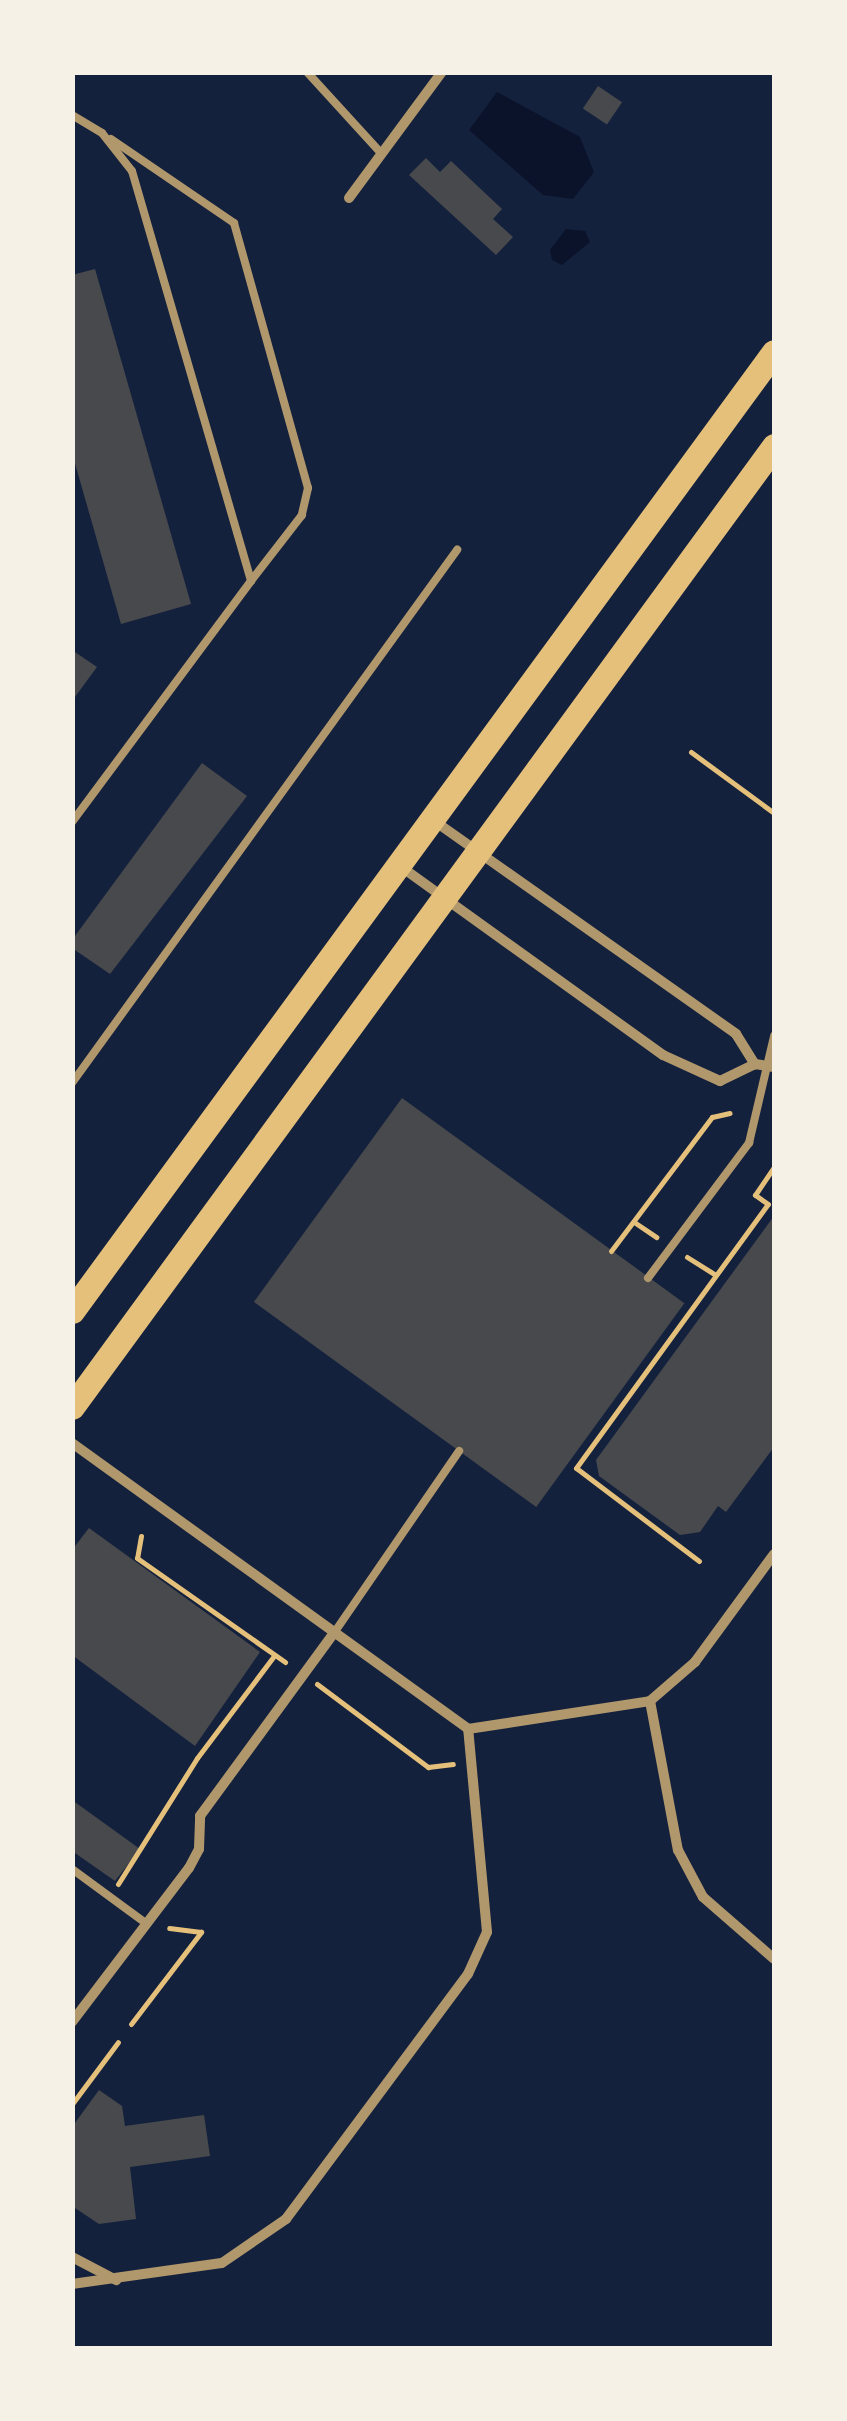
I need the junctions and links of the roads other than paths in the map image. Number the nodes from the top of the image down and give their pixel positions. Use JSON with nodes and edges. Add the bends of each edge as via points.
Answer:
{"nodes":[{"id":1,"x":307,"y":72,"type":"edge"},
{"id":2,"x":442,"y":72,"type":"edge"},
{"id":3,"x":72,"y":114,"type":"edge"},
{"id":4,"x":102,"y":134,"type":"junction"},
{"id":5,"x":382,"y":154,"type":"junction"},
{"id":6,"x":349,"y":198,"type":"dead end"},
{"id":7,"x":774,"y":352,"type":"edge"},
{"id":8,"x":774,"y":446,"type":"edge"},
{"id":9,"x":458,"y":550,"type":"dead end"},
{"id":10,"x":251,"y":581,"type":"junction"},
{"id":11,"x":432,"y":820,"type":"junction"},
{"id":12,"x":72,"y":822,"type":"edge"},
{"id":13,"x":478,"y":852,"type":"junction"},
{"id":14,"x":399,"y":865,"type":"junction"},
{"id":15,"x":444,"y":898,"type":"junction"},
{"id":16,"x":774,"y":1036,"type":"edge"},
{"id":17,"x":755,"y":1064,"type":"junction"},
{"id":18,"x":772,"y":1067,"type":"edge"},
{"id":19,"x":72,"y":1082,"type":"edge"},
{"id":20,"x":648,"y":1278,"type":"dead end"},
{"id":21,"x":72,"y":1311,"type":"edge"},
{"id":22,"x":72,"y":1407,"type":"edge"},
{"id":23,"x":72,"y":1443,"type":"edge"},
{"id":24,"x":459,"y":1451,"type":"dead end"},
{"id":25,"x":774,"y":1554,"type":"edge"},
{"id":26,"x":334,"y":1632,"type":"junction"},
{"id":27,"x":650,"y":1701,"type":"junction"},
{"id":28,"x":468,"y":1729,"type":"junction"},
{"id":29,"x":72,"y":1869,"type":"edge"},
{"id":30,"x":147,"y":1924,"type":"junction"},
{"id":31,"x":774,"y":1959,"type":"edge"},
{"id":32,"x":72,"y":2022,"type":"edge"},
{"id":33,"x":72,"y":2257,"type":"edge"},
{"id":34,"x":117,"y":2281,"type":"junction"},
{"id":35,"x":72,"y":2284,"type":"edge"}],
"edges":[{"from":1,"to":5,"type":"lane"},
{"from":2,"to":5,"type":"street"},
{"from":3,"to":4,"type":"lane"},
{"from":4,"to":10,"type":"lane","via":[[132,171]]},
{"from":4,"to":10,"type":"lane","via":[[234,223],[308,488],[302,514]]},
{"from":5,"to":6,"type":"street"},
{"from":7,"to":11,"type":"main road"},
{"from":8,"to":13,"type":"main road"},
{"from":9,"to":19,"type":"lane"},
{"from":10,"to":12,"type":"lane"},
{"from":11,"to":13,"type":"street"},
{"from":11,"to":14,"type":"main road"},
{"from":13,"to":15,"type":"main road"},
{"from":13,"to":17,"type":"street","via":[[736,1034]]},
{"from":14,"to":15,"type":"street"},
{"from":14,"to":21,"type":"main road"},
{"from":15,"to":17,"type":"street","via":[[663,1055],[720,1081]]},
{"from":15,"to":22,"type":"main road"},
{"from":16,"to":18,"type":"lane"},
{"from":17,"to":18,"type":"street"},
{"from":18,"to":20,"type":"lane","via":[[749,1143]]},
{"from":23,"to":26,"type":"street"},
{"from":24,"to":26,"type":"lane"},
{"from":25,"to":27,"type":"street","via":[[696,1662]]},
{"from":26,"to":28,"type":"street"},
{"from":26,"to":30,"type":"street","via":[[200,1816],[195,1858]]},
{"from":27,"to":28,"type":"street"},
{"from":27,"to":31,"type":"street","via":[[678,1850],[704,1897]]},
{"from":28,"to":34,"type":"street","via":[[486,1932],[468,1974],[286,2219],[222,2263]]},
{"from":29,"to":30,"type":"lane"},
{"from":30,"to":32,"type":"street"},
{"from":33,"to":34,"type":"street"},
{"from":34,"to":35,"type":"street"}]}
